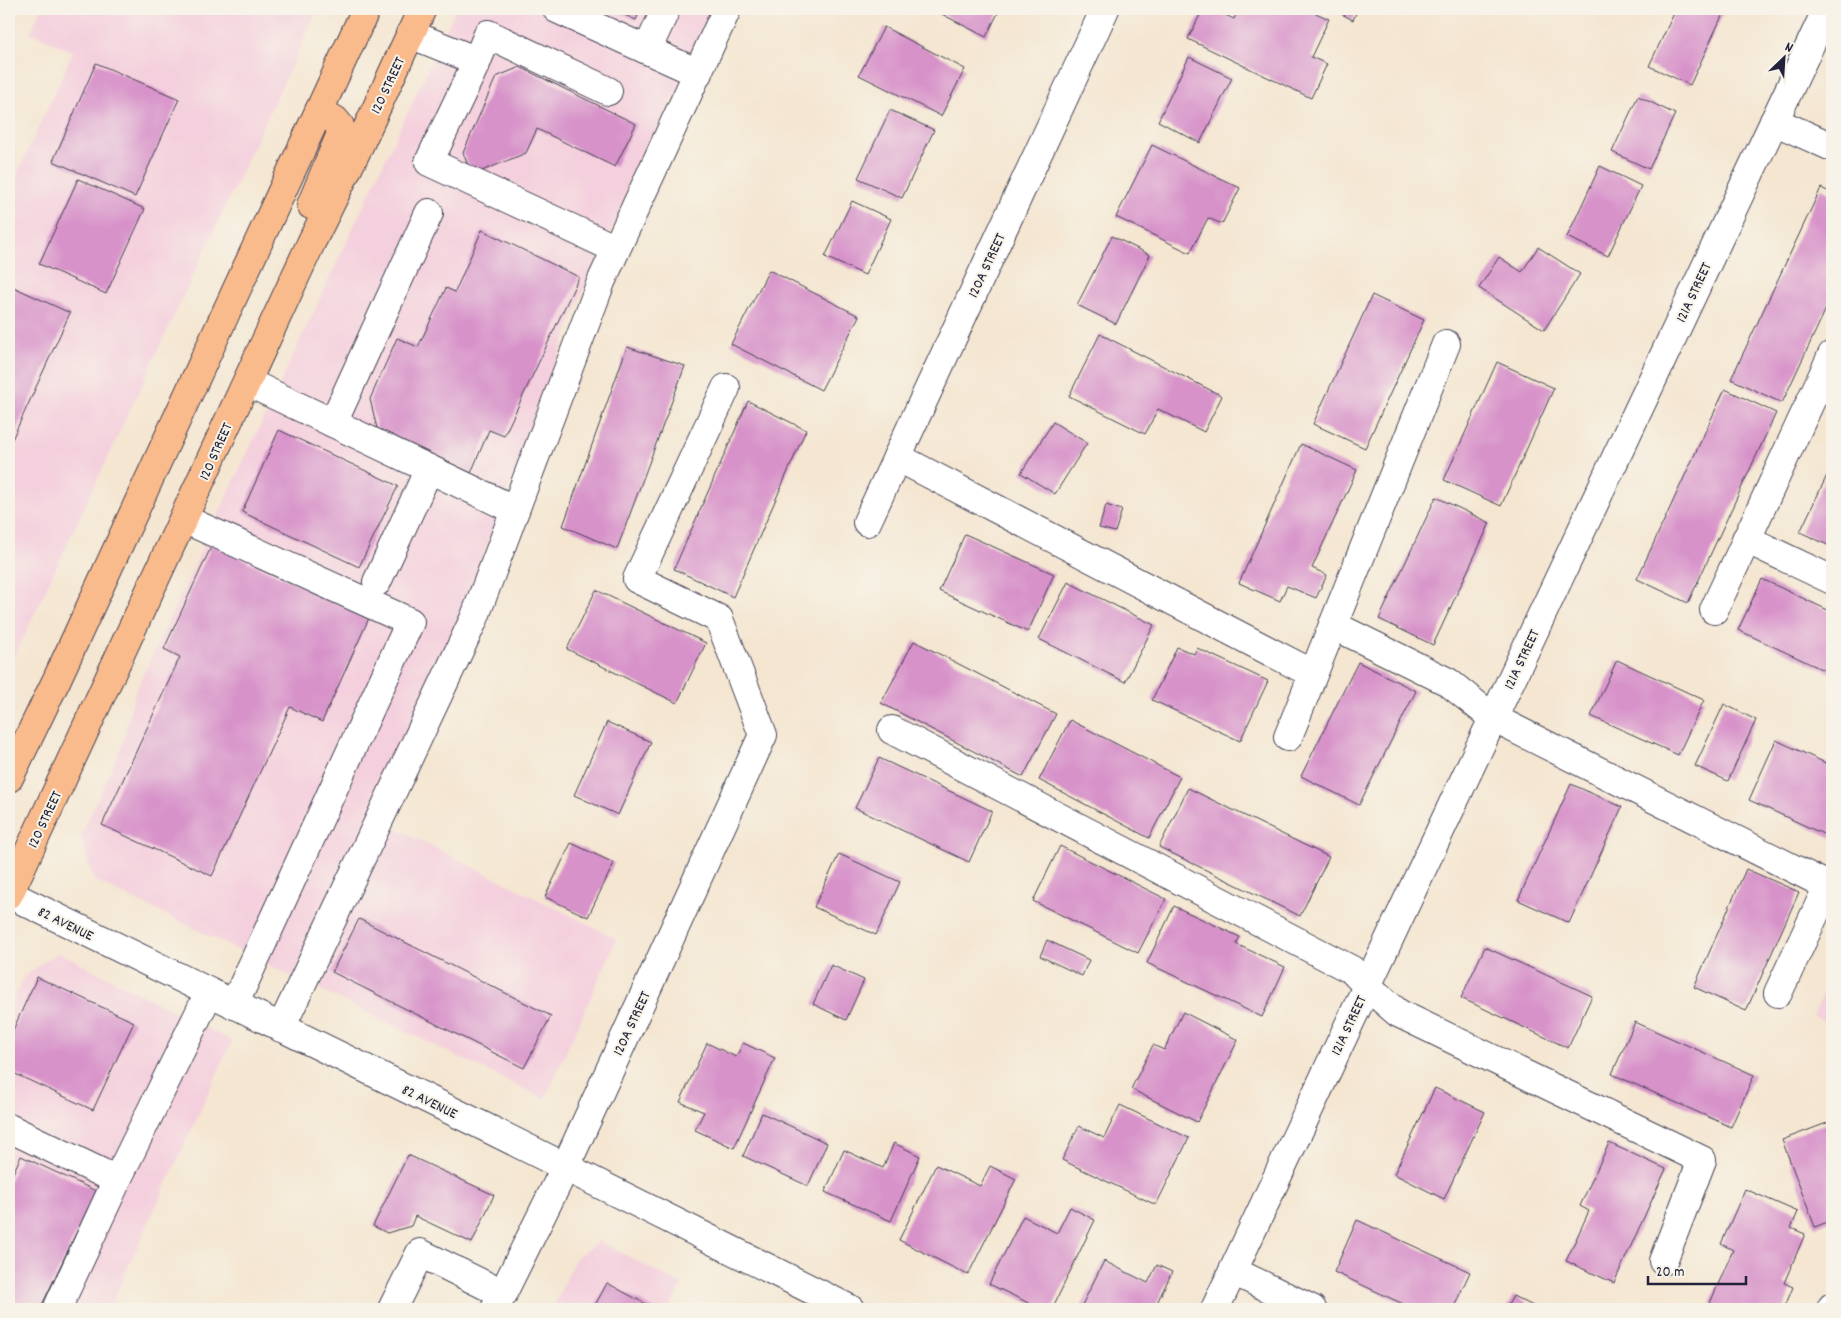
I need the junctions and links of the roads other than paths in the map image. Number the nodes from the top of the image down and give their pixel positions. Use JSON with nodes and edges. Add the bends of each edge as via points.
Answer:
{"nodes":[{"id":1,"x":366,"y":9,"type":"edge"},
{"id":2,"x":422,"y":9,"type":"edge"},
{"id":3,"x":556,"y":9,"type":"edge"},
{"id":4,"x":666,"y":9,"type":"edge"},
{"id":5,"x":727,"y":9,"type":"edge"},
{"id":6,"x":1105,"y":9,"type":"edge"},
{"id":7,"x":1827,"y":9,"type":"edge"},
{"id":8,"x":410,"y":34,"type":"junction"},
{"id":9,"x":647,"y":50,"type":"junction"},
{"id":10,"x":477,"y":61,"type":"junction"},
{"id":11,"x":698,"y":73,"type":"junction"},
{"id":12,"x":608,"y":91,"type":"dead end"},
{"id":13,"x":319,"y":111,"type":"junction"},
{"id":14,"x":1774,"y":121,"type":"junction"},
{"id":15,"x":1832,"y":147,"type":"edge"},
{"id":16,"x":429,"y":214,"type":"dead end"},
{"id":17,"x":311,"y":243,"type":"junction"},
{"id":18,"x":616,"y":249,"type":"junction"},
{"id":19,"x":1446,"y":344,"type":"dead end"},
{"id":20,"x":1832,"y":355,"type":"edge"},
{"id":21,"x":247,"y":382,"type":"junction"},
{"id":22,"x":726,"y":388,"type":"dead end"},
{"id":23,"x":333,"y":423,"type":"junction"},
{"id":24,"x":896,"y":458,"type":"junction"},
{"id":25,"x":429,"y":469,"type":"junction"},
{"id":26,"x":515,"y":510,"type":"junction"},
{"id":27,"x":184,"y":519,"type":"junction"},
{"id":28,"x":867,"y":522,"type":"dead end"},
{"id":29,"x":1746,"y":539,"type":"junction"},
{"id":30,"x":1832,"y":580,"type":"edge"},
{"id":31,"x":377,"y":582,"type":"dead end"},
{"id":32,"x":1714,"y":610,"type":"dead end"},
{"id":33,"x":1333,"y":625,"type":"junction"},
{"id":34,"x":1312,"y":674,"type":"junction"},
{"id":35,"x":1493,"y":718,"type":"junction"},
{"id":36,"x":892,"y":730,"type":"dead end"},
{"id":37,"x":1288,"y":737,"type":"dead end"},
{"id":38,"x":9,"y":778,"type":"edge"},
{"id":39,"x":9,"y":894,"type":"edge"},
{"id":40,"x":1367,"y":986,"type":"junction"},
{"id":41,"x":209,"y":993,"type":"junction"},
{"id":42,"x":1778,"y":993,"type":"dead end"},
{"id":43,"x":234,"y":1005,"type":"junction"},
{"id":44,"x":281,"y":1028,"type":"junction"},
{"id":45,"x":9,"y":1128,"type":"edge"},
{"id":46,"x":565,"y":1168,"type":"junction"},
{"id":47,"x":117,"y":1180,"type":"junction"},
{"id":48,"x":1663,"y":1261,"type":"dead end"},
{"id":49,"x":1233,"y":1271,"type":"junction"},
{"id":50,"x":499,"y":1301,"type":"edge"},
{"id":51,"x":57,"y":1309,"type":"edge"},
{"id":52,"x":392,"y":1309,"type":"edge"},
{"id":53,"x":850,"y":1309,"type":"edge"},
{"id":54,"x":1215,"y":1309,"type":"edge"},
{"id":55,"x":1312,"y":1309,"type":"edge"}],
"edges":[{"from":1,"to":13,"type":"main road"},
{"from":2,"to":8,"type":"main road","name":"120 STREET"},
{"from":3,"to":9,"type":"street"},
{"from":4,"to":9,"type":"street"},
{"from":5,"to":11,"type":"street"},
{"from":6,"to":24,"type":"street","name":"120A STREET"},
{"from":7,"to":14,"type":"street","name":"121A STREET"},
{"from":8,"to":10,"type":"street"},
{"from":8,"to":17,"type":"main road","name":"120 STREET"},
{"from":9,"to":11,"type":"street"},
{"from":10,"to":12,"type":"street","via":[[488,34]]},
{"from":10,"to":18,"type":"street","via":[[429,162]]},
{"from":11,"to":18,"type":"street"},
{"from":13,"to":17,"type":"main road","via":[[335,120],[340,126],[340,136],[307,219]]},
{"from":13,"to":38,"type":"main road","via":[[58,679]]},
{"from":14,"to":15,"type":"street"},
{"from":14,"to":35,"type":"street","name":"121A STREET"},
{"from":16,"to":23,"type":"street"},
{"from":17,"to":21,"type":"main road","name":"120 STREET"},
{"from":18,"to":26,"type":"street"},
{"from":19,"to":33,"type":"street"},
{"from":20,"to":29,"type":"street"},
{"from":21,"to":23,"type":"street"},
{"from":21,"to":27,"type":"main road","name":"120 STREET"},
{"from":22,"to":46,"type":"street","name":"120A STREET","via":[[637,579],[719,619],[763,735]]},
{"from":23,"to":25,"type":"street"},
{"from":24,"to":28,"type":"street","name":"120A STREET"},
{"from":24,"to":34,"type":"street"},
{"from":25,"to":26,"type":"street"},
{"from":25,"to":31,"type":"street"},
{"from":26,"to":44,"type":"street","via":[[474,619]]},
{"from":27,"to":39,"type":"main road","name":"120 STREET"},
{"from":27,"to":43,"type":"street","via":[[410,622]]},
{"from":29,"to":30,"type":"street"},
{"from":29,"to":32,"type":"street"},
{"from":33,"to":34,"type":"street"},
{"from":33,"to":35,"type":"street","via":[[1448,682]]},
{"from":34,"to":37,"type":"street"},
{"from":35,"to":40,"type":"street","name":"121A STREET"},
{"from":35,"to":42,"type":"street","via":[[1828,886]]},
{"from":36,"to":40,"type":"street","via":[[1352,970]]},
{"from":39,"to":41,"type":"street","name":"82 AVENUE"},
{"from":40,"to":48,"type":"street","via":[[1398,1013],[1702,1160]]},
{"from":40,"to":49,"type":"street","name":"121A STREET"},
{"from":41,"to":43,"type":"street","name":"82 AVENUE"},
{"from":41,"to":47,"type":"street"},
{"from":43,"to":44,"type":"street","name":"82 AVENUE"},
{"from":44,"to":46,"type":"street","name":"82 AVENUE"},
{"from":45,"to":47,"type":"street"},
{"from":46,"to":50,"type":"street","name":"120A STREET"},
{"from":46,"to":53,"type":"street","name":"82 AVENUE"},
{"from":47,"to":51,"type":"street"},
{"from":49,"to":54,"type":"street","name":"121A STREET"},
{"from":49,"to":55,"type":"street"},
{"from":50,"to":52,"type":"street","via":[[420,1253]]}]}
